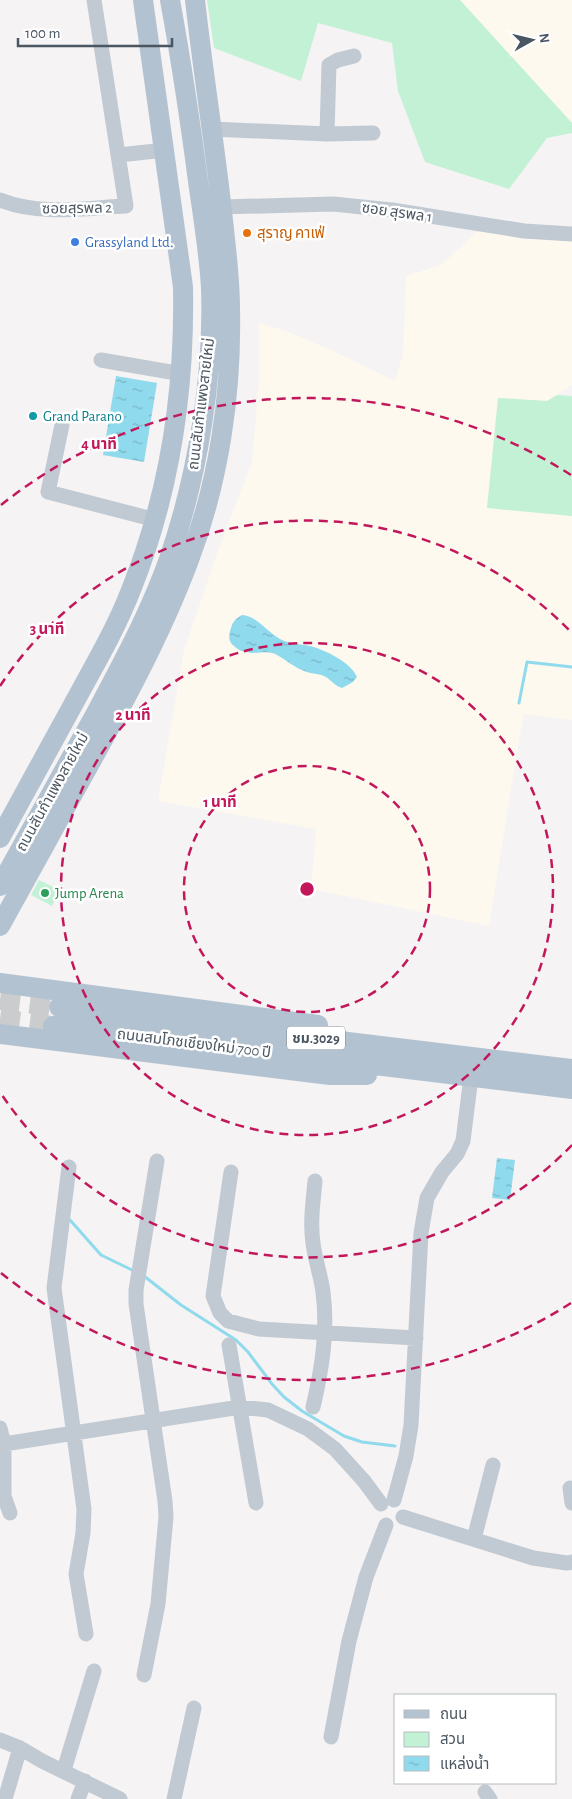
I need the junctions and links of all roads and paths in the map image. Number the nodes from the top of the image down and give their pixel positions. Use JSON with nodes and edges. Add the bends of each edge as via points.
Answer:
{"nodes":[{"id":1,"x":94,"y":0,"type":"edge"},
{"id":2,"x":142,"y":0,"type":"edge"},
{"id":3,"x":170,"y":0,"type":"edge"},
{"id":4,"x":180,"y":0,"type":"edge"},
{"id":5,"x":195,"y":0,"type":"edge"},
{"id":6,"x":354,"y":56,"type":"dead end"},
{"id":7,"x":185,"y":81,"type":"junction"},
{"id":8,"x":212,"y":129,"type":"junction"},
{"id":9,"x":373,"y":132,"type":"dead end"},
{"id":10,"x":327,"y":134,"type":"junction"},
{"id":11,"x":164,"y":150,"type":"junction"},
{"id":12,"x":118,"y":155,"type":"junction"},
{"id":13,"x":0,"y":200,"type":"edge"},
{"id":14,"x":222,"y":213,"type":"junction"},
{"id":15,"x":572,"y":234,"type":"edge"},
{"id":16,"x":208,"y":250,"type":"junction"},
{"id":17,"x":210,"y":341,"type":"junction"},
{"id":18,"x":102,"y":360,"type":"dead end"},
{"id":19,"x":182,"y":374,"type":"junction"},
{"id":20,"x":225,"y":405,"type":"junction"},
{"id":21,"x":62,"y":425,"type":"dead end"},
{"id":22,"x":156,"y":520,"type":"junction"},
{"id":23,"x":181,"y":582,"type":"junction"},
{"id":24,"x":143,"y":621,"type":"junction"},
{"id":25,"x":77,"y":747,"type":"junction"},
{"id":26,"x":0,"y":838,"type":"edge"},
{"id":27,"x":47,"y":841,"type":"junction"},
{"id":28,"x":0,"y":886,"type":"edge"},
{"id":29,"x":0,"y":926,"type":"edge"},
{"id":30,"x":0,"y":970,"type":"edge"},
{"id":31,"x":0,"y":983,"type":"edge"},
{"id":32,"x":32,"y":986,"type":"junction"},
{"id":33,"x":0,"y":1034,"type":"edge"},
{"id":34,"x":419,"y":1050,"type":"junction"},
{"id":35,"x":572,"y":1068,"type":"edge"},
{"id":36,"x":416,"y":1070,"type":"junction"},
{"id":37,"x":471,"y":1077,"type":"junction"},
{"id":38,"x":572,"y":1089,"type":"edge"},
{"id":39,"x":157,"y":1161,"type":"dead end"},
{"id":40,"x":69,"y":1167,"type":"dead end"},
{"id":41,"x":231,"y":1172,"type":"dead end"},
{"id":42,"x":315,"y":1181,"type":"dead end"},
{"id":43,"x":325,"y":1333,"type":"junction"},
{"id":44,"x":416,"y":1338,"type":"junction"},
{"id":45,"x":229,"y":1345,"type":"dead end"},
{"id":46,"x":313,"y":1407,"type":"dead end"},
{"id":47,"x":240,"y":1408,"type":"junction"},
{"id":48,"x":153,"y":1421,"type":"junction"},
{"id":49,"x":0,"y":1428,"type":"edge"},
{"id":50,"x":73,"y":1433,"type":"junction"},
{"id":51,"x":4,"y":1444,"type":"junction"},
{"id":52,"x":493,"y":1465,"type":"dead end"},
{"id":53,"x":570,"y":1488,"type":"dead end"},
{"id":54,"x":388,"y":1502,"type":"junction"},
{"id":55,"x":256,"y":1503,"type":"dead end"},
{"id":56,"x":572,"y":1503,"type":"edge"},
{"id":57,"x":10,"y":1513,"type":"dead end"},
{"id":58,"x":403,"y":1517,"type":"junction"},
{"id":59,"x":386,"y":1525,"type":"junction"},
{"id":60,"x":474,"y":1539,"type":"junction"},
{"id":61,"x":572,"y":1562,"type":"edge"},
{"id":62,"x":86,"y":1634,"type":"dead end"},
{"id":63,"x":94,"y":1671,"type":"dead end"},
{"id":64,"x":144,"y":1675,"type":"dead end"},
{"id":65,"x":194,"y":1708,"type":"dead end"},
{"id":66,"x":331,"y":1737,"type":"dead end"},
{"id":67,"x":0,"y":1740,"type":"edge"},
{"id":68,"x":20,"y":1748,"type":"junction"},
{"id":69,"x":64,"y":1770,"type":"junction"},
{"id":70,"x":85,"y":1781,"type":"junction"},
{"id":71,"x":5,"y":1799,"type":"edge"},
{"id":72,"x":78,"y":1799,"type":"edge"},
{"id":73,"x":120,"y":1799,"type":"edge"},
{"id":74,"x":174,"y":1799,"type":"edge"}],
"edges":[{"from":1,"to":12,"type":"street"},
{"from":2,"to":11,"type":"main road","name":"ถนนสันกำแพงสายใหม่"},
{"from":3,"to":7,"type":"main road","name":"ถนนสันกำแพงสายใหม่"},
{"from":4,"to":7,"type":"main road"},
{"from":5,"to":8,"type":"main road"},
{"from":6,"to":10,"type":"street","via":[[330,66]]},
{"from":7,"to":16,"type":"main road","name":"ถนนสันกำแพงสายใหม่"},
{"from":8,"to":10,"type":"street"},
{"from":8,"to":14,"type":"main road"},
{"from":9,"to":10,"type":"street"},
{"from":11,"to":12,"type":"street"},
{"from":11,"to":19,"type":"main road","name":"ถนนสันกำแพงสายใหม่","via":[[183,287]]},
{"from":12,"to":13,"type":"street","name":"ซอยสุรพล 2","via":[[126,206],[51,210]]},
{"from":14,"to":15,"type":"street","name":"ซอย สุรพล 1","via":[[334,204],[524,231]]},
{"from":14,"to":16,"type":"main road"},
{"from":14,"to":20,"type":"main road","via":[[230,308]]},
{"from":16,"to":17,"type":"main road","name":"ถนนสันกำแพงสายใหม่"},
{"from":17,"to":20,"type":"main road"},
{"from":17,"to":24,"type":"main road","name":"ถนนสันกำแพงสายใหม่","via":[[202,422],[190,486],[170,558]]},
{"from":18,"to":19,"type":"street"},
{"from":19,"to":22,"type":"main road","name":"ถนนสันกำแพงสายใหม่"},
{"from":20,"to":23,"type":"main road","via":[[212,485]]},
{"from":21,"to":22,"type":"street","via":[[48,492]]},
{"from":22,"to":26,"type":"main road","name":"ถนนสันกำแพงสายใหม่","via":[[112,631]]},
{"from":23,"to":24,"type":"main road"},
{"from":23,"to":27,"type":"main road","via":[[156,639]]},
{"from":24,"to":25,"type":"main road","name":"ถนนสันกำแพงสายใหม่"},
{"from":25,"to":27,"type":"main road"},
{"from":25,"to":28,"type":"main road","name":"ถนนสันกำแพงสายใหม่"},
{"from":27,"to":29,"type":"main road"},
{"from":30,"to":32,"type":"main road"},
{"from":31,"to":32,"type":"main road"},
{"from":32,"to":34,"type":"main road","via":[[320,1025],[376,1035]]},
{"from":33,"to":36,"type":"main road","via":[[330,1075]]},
{"from":34,"to":35,"type":"main road","name":"ถนนสมโภชเชียงใหม่ 700 ปี","number":"ชม.3029"},
{"from":34,"to":36,"type":"main road","name":"ถนนสมโภชเชียงใหม่ 700 ปี","number":"ชม.3029","via":[[56,1017]]},
{"from":36,"to":37,"type":"main road","name":"ถนนสมโภชเชียงใหม่ 700 ปี","number":"ชม.3029"},
{"from":37,"to":38,"type":"main road","name":"ถนนสมโภชเชียงใหม่ 700 ปี","number":"ชม.3029"},
{"from":37,"to":44,"type":"street","via":[[463,1141],[427,1198],[421,1233]]},
{"from":39,"to":48,"type":"street","via":[[136,1297]]},
{"from":40,"to":50,"type":"street","via":[[54,1288]]},
{"from":41,"to":43,"type":"street","via":[[213,1296],[220,1313],[228,1321],[259,1329]]},
{"from":42,"to":43,"type":"street","via":[[313,1243],[323,1292]]},
{"from":43,"to":44,"type":"street"},
{"from":43,"to":46,"type":"street","via":[[321,1374]]},
{"from":44,"to":54,"type":"street","via":[[406,1456]]},
{"from":45,"to":47,"type":"street"},
{"from":47,"to":48,"type":"street"},
{"from":47,"to":54,"type":"street","via":[[268,1410],[308,1428],[335,1449]]},
{"from":47,"to":55,"type":"street"},
{"from":48,"to":50,"type":"street"},
{"from":48,"to":64,"type":"street","via":[[166,1518],[158,1604]]},
{"from":49,"to":51,"type":"street"},
{"from":50,"to":51,"type":"street"},
{"from":50,"to":62,"type":"street","via":[[84,1509],[76,1574]]},
{"from":51,"to":57,"type":"street","via":[[4,1496]]},
{"from":52,"to":60,"type":"street"},
{"from":53,"to":56,"type":"street"},
{"from":54,"to":58,"type":"street","via":[[401,1504]]},
{"from":54,"to":59,"type":"street","via":[[379,1507],[378,1516]]},
{"from":58,"to":59,"type":"street","via":[[398,1524]]},
{"from":58,"to":60,"type":"street"},
{"from":59,"to":66,"type":"street","via":[[366,1577],[351,1632]]},
{"from":60,"to":61,"type":"street","via":[[533,1558]]},
{"from":63,"to":69,"type":"street"},
{"from":65,"to":74,"type":"street"},
{"from":67,"to":68,"type":"street"},
{"from":68,"to":69,"type":"street"},
{"from":68,"to":71,"type":"street"},
{"from":69,"to":70,"type":"street"},
{"from":70,"to":72,"type":"street"},
{"from":70,"to":73,"type":"street"}]}
